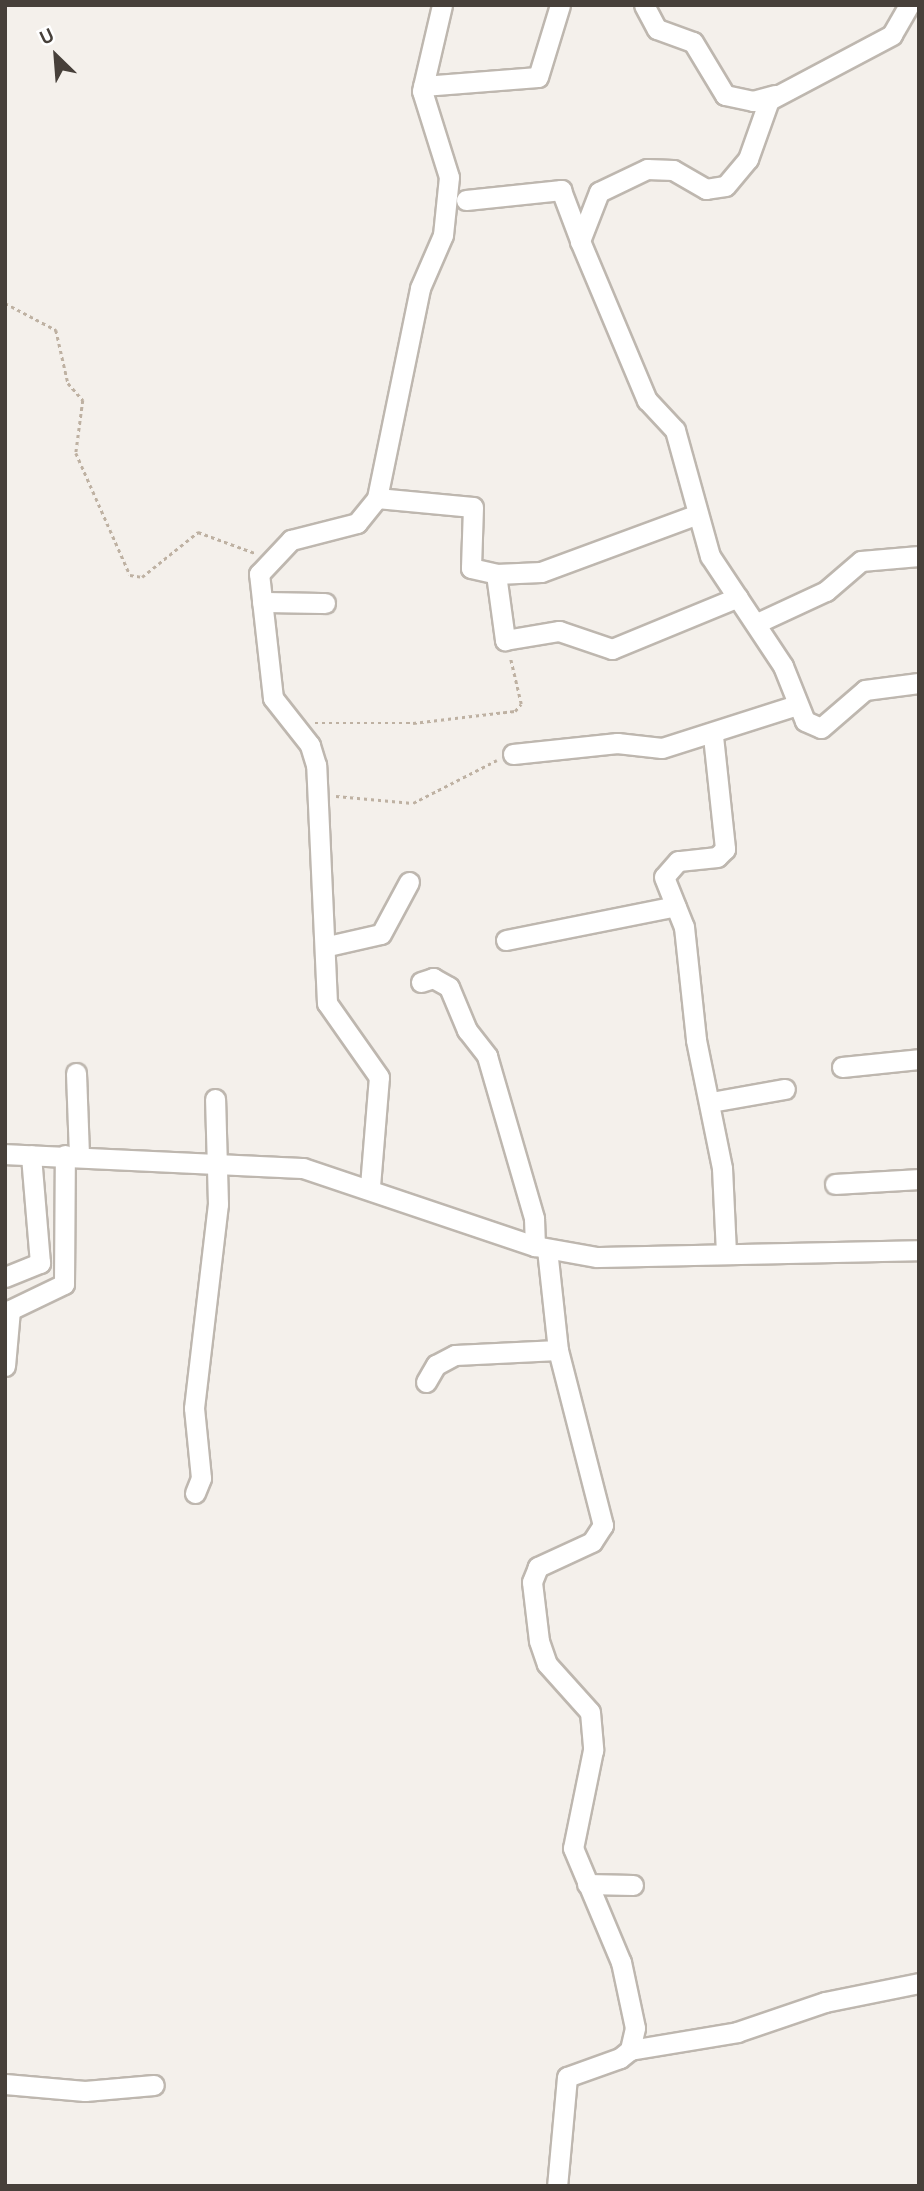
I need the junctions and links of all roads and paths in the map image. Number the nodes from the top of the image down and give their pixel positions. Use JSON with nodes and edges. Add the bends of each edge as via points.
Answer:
{"nodes":[{"id":1,"x":442,"y":5,"type":"edge"},
{"id":2,"x":561,"y":5,"type":"edge"},
{"id":3,"x":643,"y":5,"type":"edge"},
{"id":4,"x":909,"y":5,"type":"edge"},
{"id":5,"x":423,"y":86,"type":"junction"},
{"id":6,"x":777,"y":94,"type":"junction"},
{"id":7,"x":466,"y":201,"type":"dead end"},
{"id":8,"x":580,"y":240,"type":"junction"},
{"id":9,"x":5,"y":303,"type":"edge"},
{"id":10,"x":377,"y":498,"type":"junction"},
{"id":11,"x":698,"y":514,"type":"junction"},
{"id":12,"x":919,"y":556,"type":"edge"},
{"id":13,"x":265,"y":562,"type":"junction"},
{"id":14,"x":496,"y":574,"type":"junction"},
{"id":15,"x":738,"y":597,"type":"junction"},
{"id":16,"x":262,"y":602,"type":"junction"},
{"id":17,"x":325,"y":603,"type":"dead end"},
{"id":18,"x":757,"y":623,"type":"junction"},
{"id":19,"x":505,"y":640,"type":"junction"},
{"id":20,"x":919,"y":683,"type":"edge"},
{"id":21,"x":797,"y":705,"type":"junction"},
{"id":22,"x":290,"y":724,"type":"junction"},
{"id":23,"x":713,"y":736,"type":"junction"},
{"id":24,"x":513,"y":754,"type":"joint"},
{"id":25,"x":316,"y":793,"type":"junction"},
{"id":26,"x":409,"y":882,"type":"dead end"},
{"id":27,"x":676,"y":906,"type":"junction"},
{"id":28,"x":506,"y":940,"type":"dead end"},
{"id":29,"x":328,"y":946,"type":"junction"},
{"id":30,"x":421,"y":982,"type":"dead end"},
{"id":31,"x":919,"y":1059,"type":"edge"},
{"id":32,"x":842,"y":1067,"type":"dead end"},
{"id":33,"x":76,"y":1073,"type":"dead end"},
{"id":34,"x":785,"y":1089,"type":"dead end"},
{"id":35,"x":215,"y":1098,"type":"dead end"},
{"id":36,"x":711,"y":1102,"type":"junction"},
{"id":37,"x":5,"y":1154,"type":"edge"},
{"id":38,"x":31,"y":1155,"type":"junction"},
{"id":39,"x":72,"y":1155,"type":"junction"},
{"id":40,"x":217,"y":1161,"type":"junction"},
{"id":41,"x":919,"y":1180,"type":"edge"},
{"id":42,"x":835,"y":1184,"type":"dead end"},
{"id":43,"x":370,"y":1186,"type":"junction"},
{"id":44,"x":541,"y":1248,"type":"junction"},
{"id":45,"x":919,"y":1250,"type":"edge"},
{"id":46,"x":726,"y":1253,"type":"junction"},
{"id":47,"x":5,"y":1277,"type":"edge"},
{"id":48,"x":8,"y":1316,"type":"edge"},
{"id":49,"x":558,"y":1350,"type":"junction"},
{"id":50,"x":5,"y":1366,"type":"edge"},
{"id":51,"x":426,"y":1382,"type":"dead end"},
{"id":52,"x":195,"y":1493,"type":"dead end"},
{"id":53,"x":587,"y":1884,"type":"junction"},
{"id":54,"x":633,"y":1885,"type":"dead end"},
{"id":55,"x":919,"y":1983,"type":"edge"},
{"id":56,"x":630,"y":2050,"type":"junction"},
{"id":57,"x":5,"y":2084,"type":"edge"},
{"id":58,"x":154,"y":2085,"type":"dead end"},
{"id":59,"x":557,"y":2186,"type":"edge"}],
"edges":[{"from":1,"to":5,"type":"street"},
{"from":2,"to":5,"type":"street","via":[[538,77]]},
{"from":3,"to":6,"type":"street","via":[[657,29],[693,41],[725,95],[753,101]]},
{"from":4,"to":6,"type":"street","via":[[892,35]]},
{"from":5,"to":10,"type":"street","via":[[449,177],[446,213],[415,308]]},
{"from":6,"to":8,"type":"street","via":[[763,107],[748,159],[725,186],[706,189],[673,170],[647,169],[599,192]]},
{"from":7,"to":8,"type":"street","via":[[561,190]]},
{"from":8,"to":11,"type":"street","via":[[647,400],[675,430]]},
{"from":9,"to":13,"type":"path","via":[[56,330],[68,383],[83,400],[76,453],[130,575],[142,577],[198,532],[240,544]]},
{"from":10,"to":13,"type":"street","via":[[357,523],[300,535]]},
{"from":10,"to":14,"type":"street","via":[[473,507],[471,568]]},
{"from":11,"to":14,"type":"street","via":[[541,572]]},
{"from":11,"to":15,"type":"street","via":[[710,556]]},
{"from":12,"to":18,"type":"street","via":[[861,561],[827,591]]},
{"from":13,"to":16,"type":"street","via":[[259,574]]},
{"from":14,"to":19,"type":"street"},
{"from":15,"to":18,"type":"street"},
{"from":15,"to":19,"type":"street","via":[[612,649],[559,631]]},
{"from":16,"to":17,"type":"street"},
{"from":16,"to":22,"type":"street","via":[[273,698]]},
{"from":18,"to":21,"type":"street","via":[[783,666]]},
{"from":19,"to":22,"type":"path","via":[[516,671],[521,704],[516,711],[412,723]]},
{"from":20,"to":21,"type":"street","via":[[865,690],[845,713],[816,729]]},
{"from":21,"to":23,"type":"street"},
{"from":22,"to":25,"type":"street","via":[[314,753]]},
{"from":23,"to":24,"type":"street","via":[[662,748],[617,743]]},
{"from":23,"to":27,"type":"street","via":[[727,843],[717,857],[671,865],[664,877]]},
{"from":24,"to":25,"type":"path","via":[[406,805]]},
{"from":25,"to":29,"type":"street"},
{"from":26,"to":29,"type":"street","via":[[381,934]]},
{"from":27,"to":28,"type":"street"},
{"from":27,"to":36,"type":"street"},
{"from":29,"to":43,"type":"street","via":[[329,1011],[360,1043],[379,1077]]},
{"from":30,"to":44,"type":"street","via":[[433,978],[449,987],[467,1030],[487,1056]]},
{"from":31,"to":32,"type":"street"},
{"from":33,"to":39,"type":"street"},
{"from":34,"to":36,"type":"street"},
{"from":35,"to":40,"type":"street"},
{"from":36,"to":46,"type":"street"},
{"from":37,"to":38,"type":"street"},
{"from":38,"to":39,"type":"street"},
{"from":38,"to":47,"type":"street","via":[[40,1263]]},
{"from":39,"to":40,"type":"street"},
{"from":39,"to":48,"type":"street","via":[[64,1284],[24,1300]]},
{"from":40,"to":43,"type":"street","via":[[274,1163]]},
{"from":40,"to":52,"type":"street","via":[[217,1216],[194,1408],[201,1478]]},
{"from":41,"to":42,"type":"street"},
{"from":43,"to":44,"type":"street"},
{"from":44,"to":46,"type":"street","via":[[615,1257]]},
{"from":44,"to":49,"type":"street"},
{"from":45,"to":46,"type":"street"},
{"from":48,"to":50,"type":"street"},
{"from":49,"to":51,"type":"street","via":[[454,1355],[436,1365]]},
{"from":49,"to":53,"type":"street","via":[[604,1525],[593,1542],[546,1561],[532,1582],[542,1654],[590,1712],[593,1750],[572,1831]]},
{"from":53,"to":54,"type":"street"},
{"from":53,"to":56,"type":"street","via":[[621,1962],[635,2028]]},
{"from":55,"to":56,"type":"street","via":[[825,2002],[737,2032]]},
{"from":56,"to":59,"type":"street","via":[[567,2077]]},
{"from":57,"to":58,"type":"street","via":[[85,2091]]}]}
